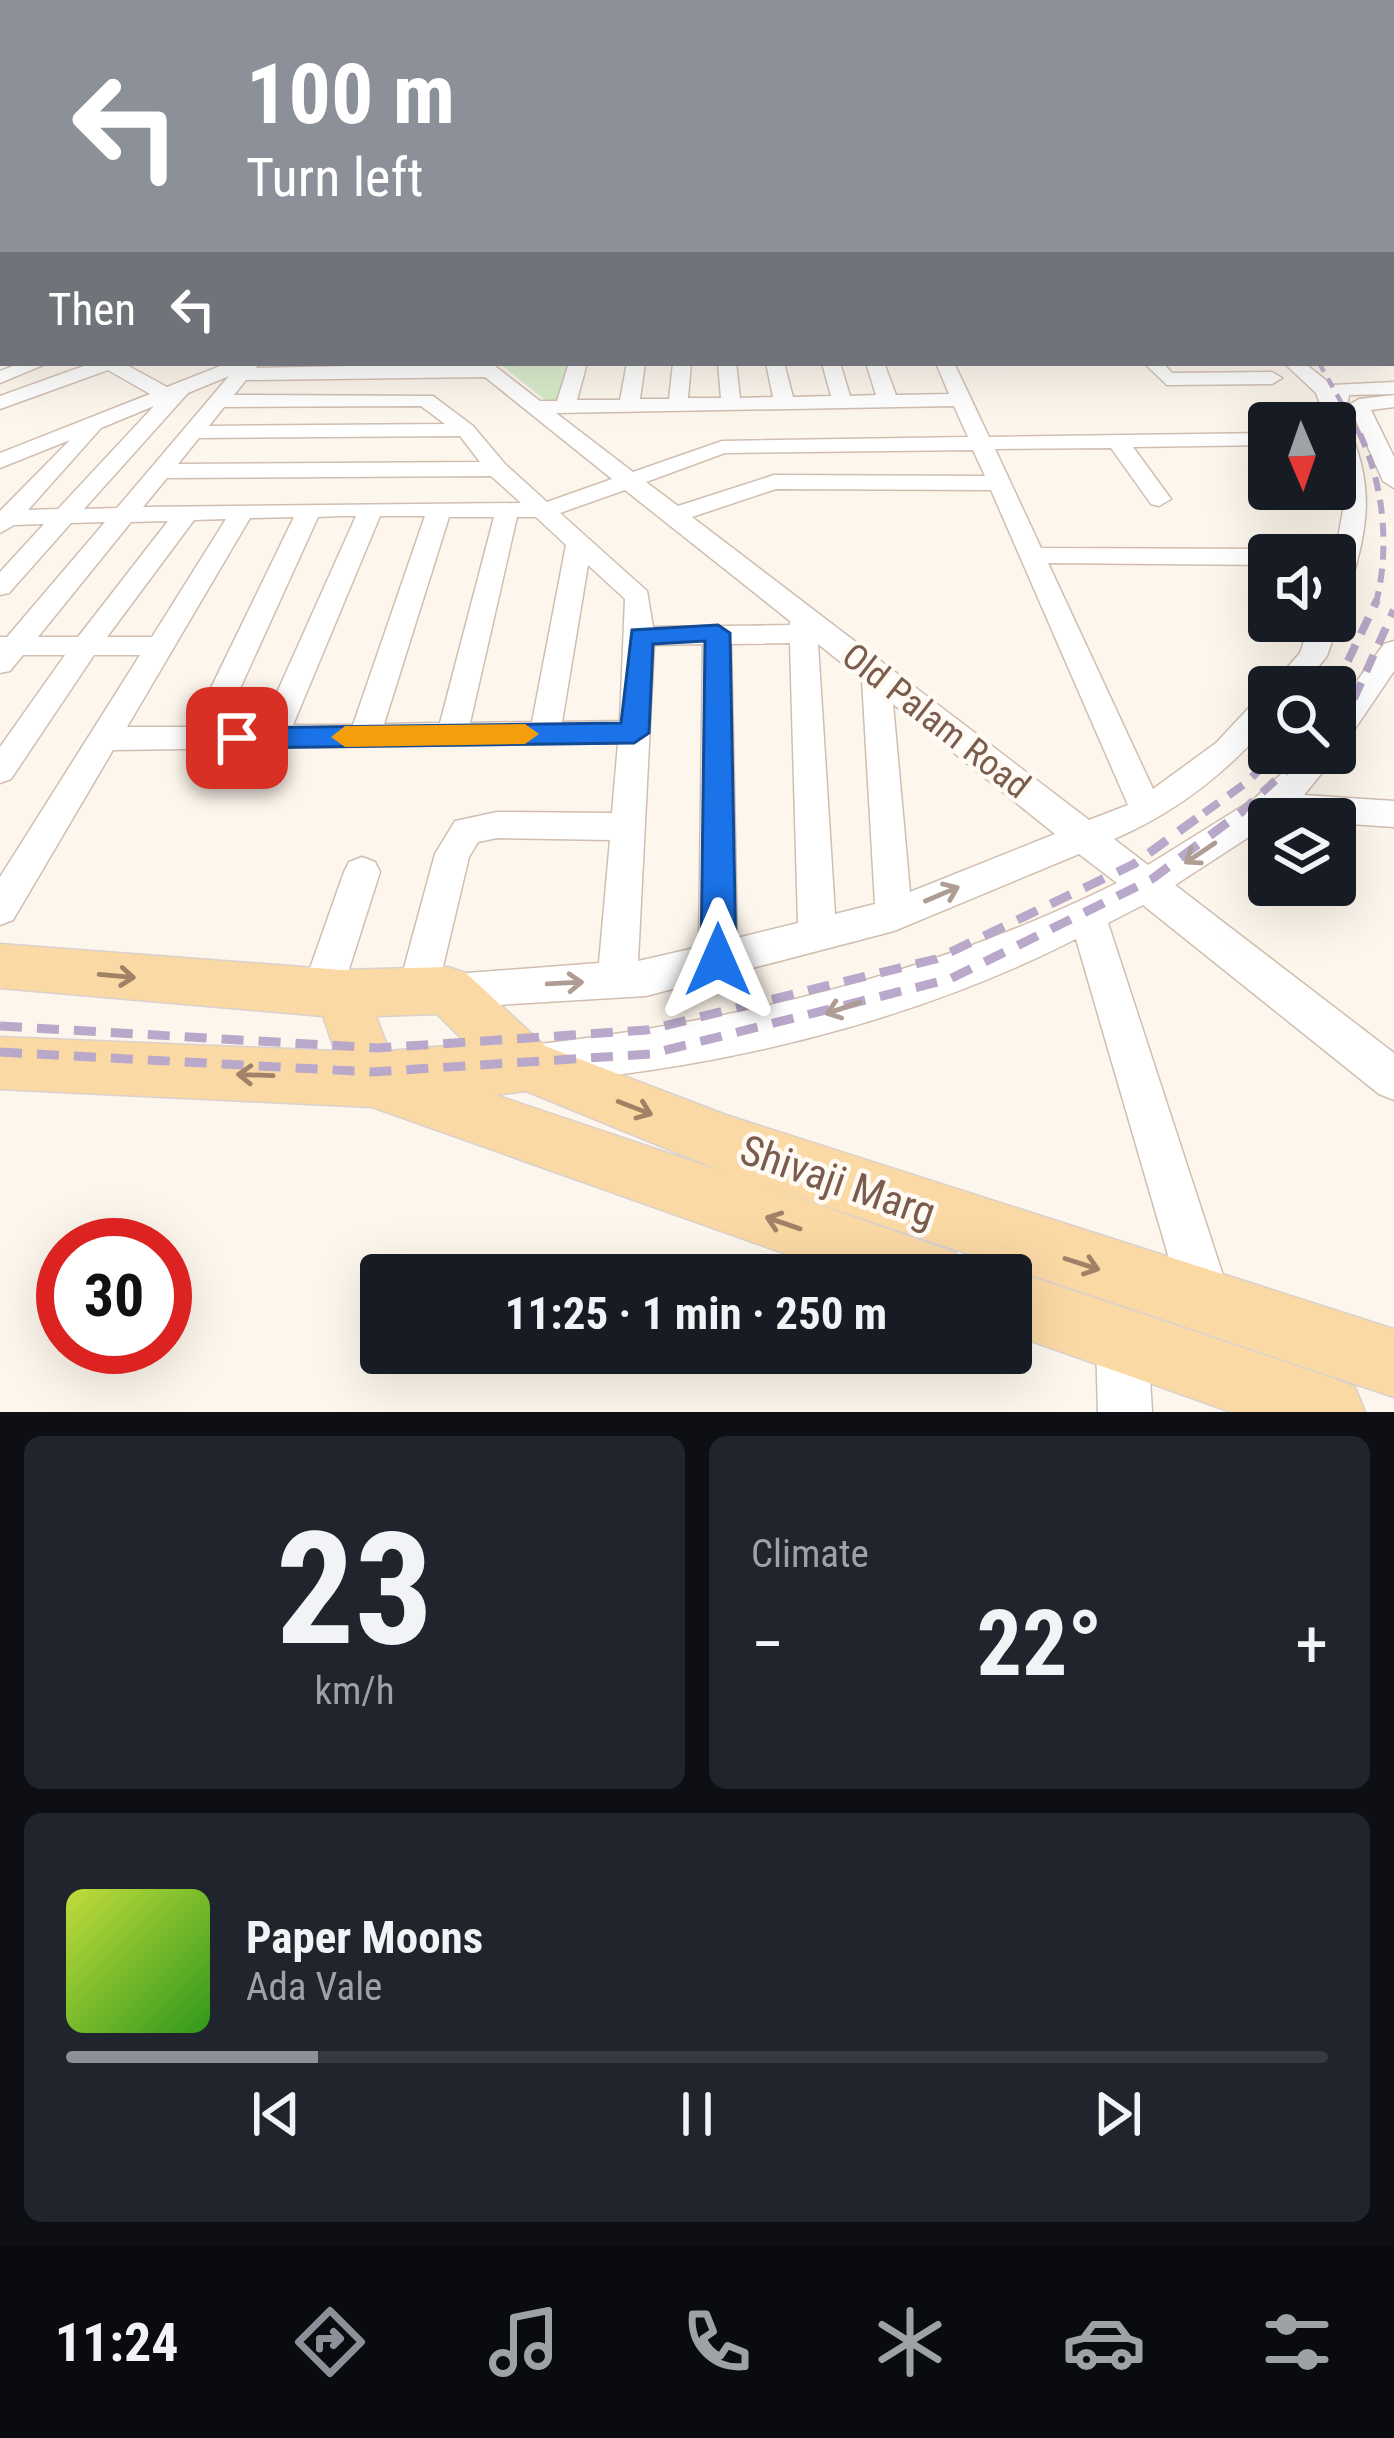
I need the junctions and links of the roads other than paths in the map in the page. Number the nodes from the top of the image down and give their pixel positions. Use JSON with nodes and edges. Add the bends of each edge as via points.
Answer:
{"nodes":[{"id":1,"x":29,"y":366,"type":"edge"},
{"id":2,"x":102,"y":366,"type":"edge"},
{"id":3,"x":117,"y":366,"type":"edge"},
{"id":4,"x":577,"y":366,"type":"edge"},
{"id":5,"x":636,"y":366,"type":"edge"},
{"id":6,"x":682,"y":366,"type":"edge"},
{"id":7,"x":727,"y":366,"type":"edge"},
{"id":8,"x":776,"y":366,"type":"edge"},
{"id":9,"x":832,"y":366,"type":"edge"},
{"id":10,"x":876,"y":366,"type":"edge"},
{"id":11,"x":946,"y":366,"type":"edge"},
{"id":12,"x":1156,"y":366,"type":"edge"},
{"id":13,"x":1297,"y":366,"type":"edge"},
{"id":14,"x":1345,"y":366,"type":"edge"},
{"id":15,"x":246,"y":367,"type":"edge"},
{"id":16,"x":484,"y":367,"type":"edge"},
{"id":17,"x":0,"y":376,"type":"edge"},
{"id":18,"x":1272,"y":378,"type":"dead end"},
{"id":19,"x":1394,"y":388,"type":"edge"},
{"id":20,"x":173,"y":392,"type":"junction"},
{"id":21,"x":1328,"y":392,"type":"junction"},
{"id":22,"x":1363,"y":397,"type":"junction"},
{"id":23,"x":961,"y":400,"type":"junction"},
{"id":24,"x":218,"y":401,"type":"junction"},
{"id":25,"x":842,"y":401,"type":"junction"},
{"id":26,"x":888,"y":401,"type":"junction"},
{"id":27,"x":1394,"y":401,"type":"edge"},
{"id":28,"x":784,"y":402,"type":"junction"},
{"id":29,"x":1326,"y":402,"type":"edge"},
{"id":30,"x":0,"y":403,"type":"edge"},
{"id":31,"x":731,"y":403,"type":"junction"},
{"id":32,"x":679,"y":404,"type":"junction"},
{"id":33,"x":629,"y":405,"type":"junction"},
{"id":34,"x":565,"y":406,"type":"junction"},
{"id":35,"x":535,"y":407,"type":"junction"},
{"id":36,"x":100,"y":421,"type":"junction"},
{"id":37,"x":466,"y":430,"type":"junction"},
{"id":38,"x":194,"y":432,"type":"junction"},
{"id":39,"x":1386,"y":438,"type":"edge"},
{"id":40,"x":1248,"y":439,"type":"edge"},
{"id":41,"x":1117,"y":441,"type":"junction"},
{"id":42,"x":980,"y":443,"type":"junction"},
{"id":43,"x":0,"y":461,"type":"edge"},
{"id":44,"x":497,"y":469,"type":"junction"},
{"id":45,"x":161,"y":471,"type":"junction"},
{"id":46,"x":626,"y":478,"type":"junction"},
{"id":47,"x":1394,"y":481,"type":"edge"},
{"id":48,"x":997,"y":483,"type":"junction"},
{"id":49,"x":1356,"y":483,"type":"edge"},
{"id":50,"x":1159,"y":499,"type":"dead end"},
{"id":51,"x":508,"y":507,"type":"junction"},
{"id":52,"x":371,"y":508,"type":"junction"},
{"id":53,"x":440,"y":508,"type":"junction"},
{"id":54,"x":309,"y":510,"type":"junction"},
{"id":55,"x":548,"y":510,"type":"junction"},
{"id":56,"x":242,"y":512,"type":"junction"},
{"id":57,"x":186,"y":514,"type":"junction"},
{"id":58,"x":673,"y":515,"type":"junction"},
{"id":59,"x":124,"y":516,"type":"junction"},
{"id":60,"x":65,"y":518,"type":"junction"},
{"id":61,"x":2,"y":521,"type":"edge"},
{"id":62,"x":1352,"y":534,"type":"edge"},
{"id":63,"x":579,"y":543,"type":"junction"},
{"id":64,"x":1028,"y":555,"type":"junction"},
{"id":65,"x":1248,"y":557,"type":"edge"},
{"id":66,"x":0,"y":587,"type":"edge"},
{"id":67,"x":803,"y":625,"type":"junction"},
{"id":68,"x":718,"y":633,"type":"junction"},
{"id":69,"x":641,"y":636,"type":"junction"},
{"id":70,"x":87,"y":646,"type":"junction"},
{"id":71,"x":159,"y":646,"type":"junction"},
{"id":72,"x":1394,"y":650,"type":"edge"},
{"id":73,"x":5,"y":652,"type":"edge"},
{"id":74,"x":876,"y":674,"type":"junction"},
{"id":75,"x":1356,"y":704,"type":"edge"},
{"id":76,"x":1248,"y":728,"type":"edge"},
{"id":77,"x":634,"y":733,"type":"junction"},
{"id":78,"x":545,"y":734,"type":"junction"},
{"id":79,"x":452,"y":735,"type":"junction"},
{"id":80,"x":365,"y":736,"type":"junction"},
{"id":81,"x":272,"y":738,"type":"junction"},
{"id":82,"x":101,"y":739,"type":"junction"},
{"id":83,"x":202,"y":739,"type":"junction"},
{"id":84,"x":0,"y":771,"type":"edge"},
{"id":85,"x":1307,"y":774,"type":"edge"},
{"id":86,"x":1276,"y":798,"type":"edge"},
{"id":87,"x":1147,"y":811,"type":"junction"},
{"id":88,"x":1356,"y":811,"type":"edge"},
{"id":89,"x":1394,"y":814,"type":"edge"},
{"id":90,"x":1248,"y":818,"type":"edge"},
{"id":91,"x":628,"y":826,"type":"junction"},
{"id":92,"x":1082,"y":836,"type":"junction"},
{"id":93,"x":362,"y":872,"type":"dead end"},
{"id":94,"x":1148,"y":887,"type":"junction"},
{"id":95,"x":0,"y":909,"type":"edge"},
{"id":96,"x":894,"y":915,"type":"junction"},
{"id":97,"x":1087,"y":915,"type":"junction"},
{"id":98,"x":817,"y":934,"type":"junction"},
{"id":99,"x":718,"y":960,"type":"junction"},
{"id":100,"x":0,"y":965,"type":"edge"},
{"id":101,"x":617,"y":980,"type":"junction"},
{"id":102,"x":433,"y":990,"type":"junction"},
{"id":103,"x":332,"y":993,"type":"junction"},
{"id":104,"x":0,"y":1063,"type":"edge"},
{"id":105,"x":526,"y":1065,"type":"junction"},
{"id":106,"x":1394,"y":1078,"type":"edge"},
{"id":107,"x":372,"y":1080,"type":"junction"},
{"id":108,"x":873,"y":1254,"type":"edge"},
{"id":109,"x":1207,"y":1303,"type":"junction"},
{"id":110,"x":1032,"y":1309,"type":"edge"},
{"id":111,"x":1123,"y":1341,"type":"junction"},
{"id":112,"x":1394,"y":1363,"type":"edge"},
{"id":113,"x":1125,"y":1412,"type":"edge"},
{"id":114,"x":1330,"y":1412,"type":"edge"}],
"edges":[{"from":1,"to":17,"type":"street"},
{"from":2,"to":30,"type":"street"},
{"from":3,"to":20,"type":"street"},
{"from":4,"to":34,"type":"street"},
{"from":5,"to":33,"type":"street"},
{"from":6,"to":32,"type":"street"},
{"from":7,"to":31,"type":"street"},
{"from":8,"to":28,"type":"street"},
{"from":9,"to":25,"type":"street"},
{"from":10,"to":26,"type":"street"},
{"from":11,"to":23,"type":"street"},
{"from":12,"to":18,"type":"street","via":[[1167,379]]},
{"from":13,"to":21,"type":"street"},
{"from":14,"to":22,"type":"street"},
{"from":15,"to":16,"type":"street"},
{"from":15,"to":20,"type":"street"},
{"from":15,"to":24,"type":"street"},
{"from":16,"to":35,"type":"street","name":"Old Palam Road"},
{"from":19,"to":22,"type":"street"},
{"from":20,"to":36,"type":"street"},
{"from":20,"to":60,"type":"street"},
{"from":21,"to":22,"type":"street"},
{"from":21,"to":29,"type":"street"},
{"from":22,"to":27,"type":"street"},
{"from":22,"to":39,"type":"street"},
{"from":23,"to":26,"type":"street"},
{"from":23,"to":42,"type":"street"},
{"from":24,"to":37,"type":"street","via":[[426,400]]},
{"from":24,"to":38,"type":"street"},
{"from":25,"to":26,"type":"street"},
{"from":25,"to":28,"type":"street"},
{"from":28,"to":31,"type":"street"},
{"from":31,"to":32,"type":"street"},
{"from":32,"to":33,"type":"street"},
{"from":33,"to":34,"type":"street"},
{"from":34,"to":35,"type":"street"},
{"from":35,"to":46,"type":"street","name":"Old Palam Road"},
{"from":36,"to":43,"type":"street"},
{"from":36,"to":61,"type":"street"},
{"from":37,"to":38,"type":"street"},
{"from":37,"to":44,"type":"street"},
{"from":38,"to":45,"type":"street"},
{"from":39,"to":47,"type":"street"},
{"from":40,"to":41,"type":"street"},
{"from":41,"to":42,"type":"street"},
{"from":41,"to":50,"type":"street"},
{"from":42,"to":46,"type":"street","via":[[722,447]]},
{"from":42,"to":48,"type":"street"},
{"from":44,"to":45,"type":"street"},
{"from":44,"to":55,"type":"street"},
{"from":45,"to":59,"type":"street"},
{"from":46,"to":55,"type":"street"},
{"from":46,"to":58,"type":"street","name":"Old Palam Road"},
{"from":48,"to":58,"type":"street","via":[[774,482]]},
{"from":48,"to":64,"type":"street"},
{"from":49,"to":62,"type":"street","via":[[1360,519]]},
{"from":51,"to":53,"type":"street"},
{"from":51,"to":55,"type":"street"},
{"from":51,"to":79,"type":"street"},
{"from":52,"to":53,"type":"street"},
{"from":52,"to":54,"type":"street"},
{"from":52,"to":81,"type":"street"},
{"from":53,"to":80,"type":"street"},
{"from":54,"to":56,"type":"street"},
{"from":54,"to":83,"type":"street"},
{"from":55,"to":63,"type":"street"},
{"from":56,"to":57,"type":"street"},
{"from":56,"to":71,"type":"street"},
{"from":57,"to":59,"type":"street"},
{"from":57,"to":70,"type":"street"},
{"from":58,"to":67,"type":"street","name":"Old Palam Road"},
{"from":59,"to":60,"type":"street"},
{"from":59,"to":73,"type":"street"},
{"from":60,"to":61,"type":"street"},
{"from":60,"to":66,"type":"street"},
{"from":63,"to":69,"type":"street","via":[[638,597]]},
{"from":63,"to":78,"type":"street"},
{"from":64,"to":65,"type":"street"},
{"from":64,"to":87,"type":"street"},
{"from":67,"to":68,"type":"street"},
{"from":67,"to":74,"type":"street","name":"Old Palam Road"},
{"from":67,"to":98,"type":"street"},
{"from":68,"to":69,"type":"street"},
{"from":68,"to":99,"type":"street"},
{"from":69,"to":77,"type":"street"},
{"from":70,"to":71,"type":"street"},
{"from":70,"to":73,"type":"street"},
{"from":70,"to":84,"type":"street"},
{"from":71,"to":82,"type":"street"},
{"from":72,"to":75,"type":"street"},
{"from":74,"to":92,"type":"street","name":"Old Palam Road"},
{"from":74,"to":96,"type":"street"},
{"from":76,"to":87,"type":"street"},
{"from":77,"to":78,"type":"street"},
{"from":77,"to":91,"type":"street"},
{"from":78,"to":79,"type":"street"},
{"from":79,"to":80,"type":"street"},
{"from":80,"to":81,"type":"street"},
{"from":81,"to":83,"type":"street"},
{"from":82,"to":83,"type":"street"},
{"from":82,"to":95,"type":"street"},
{"from":85,"to":86,"type":"street"},
{"from":87,"to":92,"type":"street"},
{"from":88,"to":89,"type":"street"},
{"from":90,"to":94,"type":"street","one_way":true},
{"from":91,"to":101,"type":"street"},
{"from":91,"to":102,"type":"street","via":[[467,831],[452,854]]},
{"from":92,"to":94,"type":"street","name":"Old Palam Road"},
{"from":96,"to":92,"type":"street","one_way":true},
{"from":93,"to":103,"type":"street"},
{"from":94,"to":97,"type":"street"},
{"from":94,"to":106,"type":"street","name":"Old Palam Road"},
{"from":96,"to":98,"type":"street"},
{"from":97,"to":105,"type":"street","one_way":true,"via":[[998,956],[808,1019],[627,1056]]},
{"from":97,"to":109,"type":"street"},
{"from":98,"to":99,"type":"street"},
{"from":99,"to":101,"type":"street"},
{"from":100,"to":103,"type":"main road","one_way":true},
{"from":102,"to":101,"type":"street","one_way":true},
{"from":102,"to":103,"type":"main road"},
{"from":102,"to":105,"type":"main road","name":"Shivaji Marg"},
{"from":103,"to":107,"type":"main road"},
{"from":107,"to":104,"type":"main road","name":"Shivaji Marg","one_way":true},
{"from":105,"to":107,"type":"main road"},
{"from":105,"to":109,"type":"main road","name":"Shivaji Marg","one_way":true,"via":[[726,1144]]},
{"from":108,"to":107,"type":"main road","name":"Shivaji Marg","one_way":true},
{"from":109,"to":112,"type":"main road","name":"Shivaji Marg"},
{"from":110,"to":111,"type":"main road"},
{"from":111,"to":113,"type":"street"},
{"from":111,"to":114,"type":"main road"}]}
